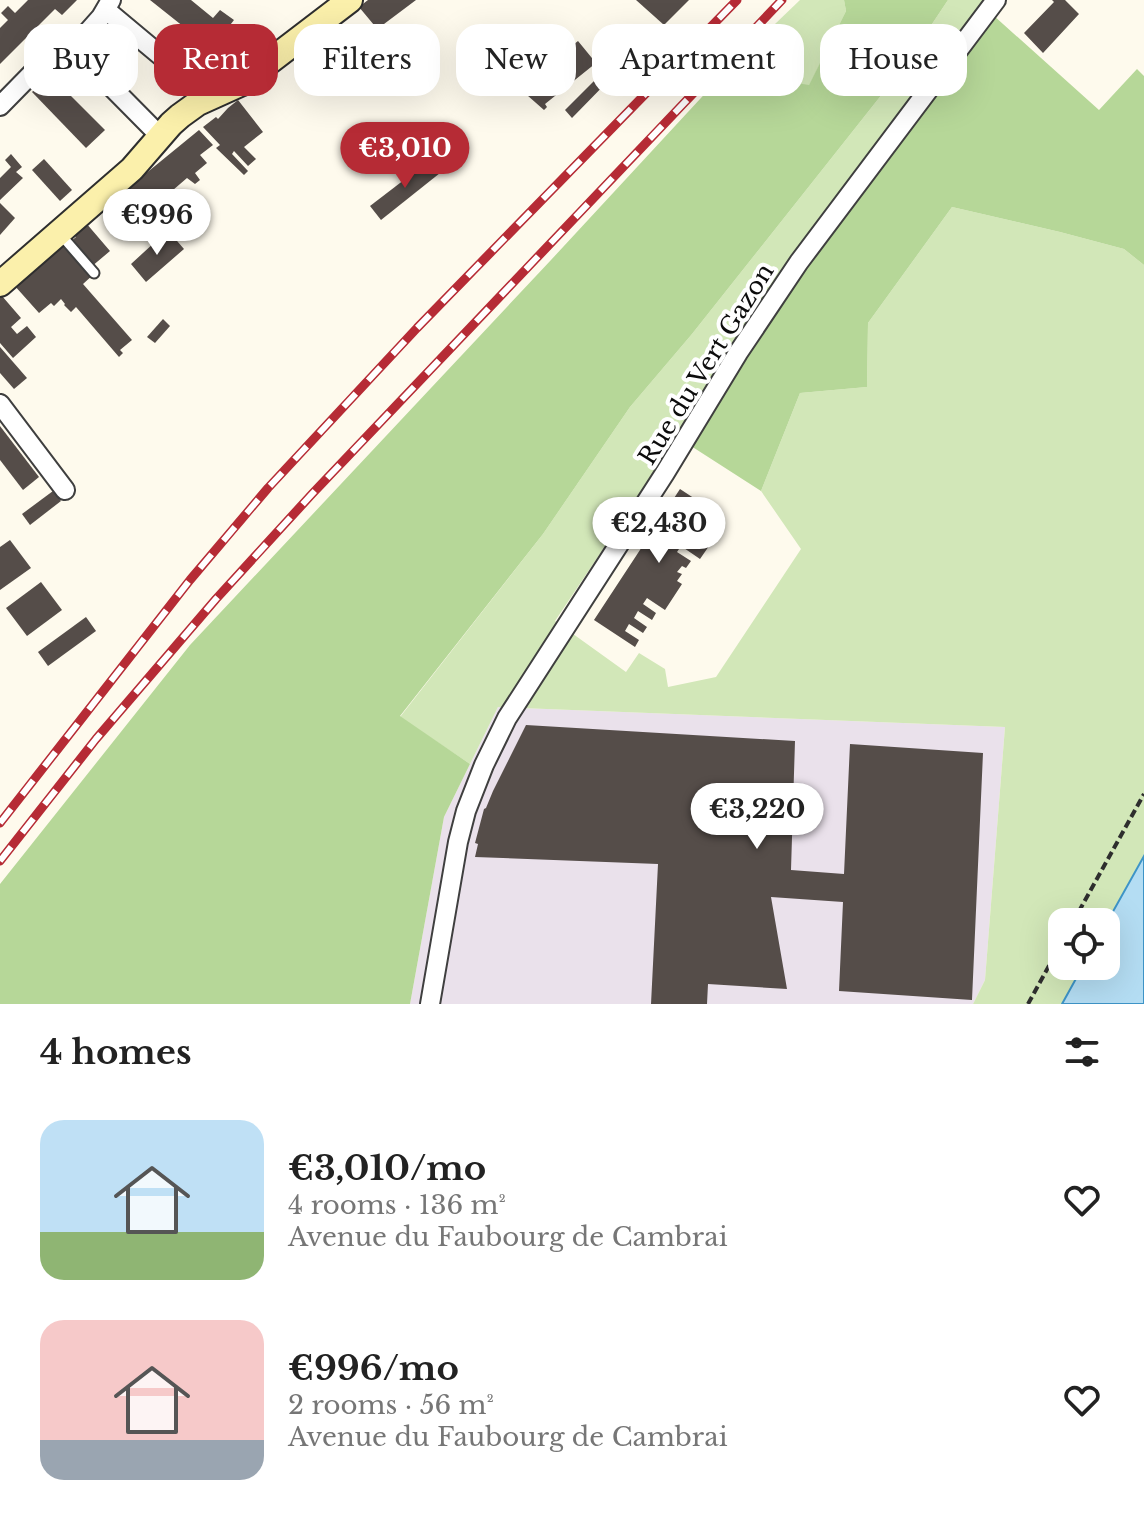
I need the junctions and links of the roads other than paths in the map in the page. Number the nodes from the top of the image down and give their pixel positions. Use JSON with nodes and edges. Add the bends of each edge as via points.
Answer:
{"nodes":[{"id":1,"x":350,"y":0,"type":"edge"},
{"id":2,"x":996,"y":0,"type":"edge"},
{"id":3,"x":108,"y":5,"type":"edge"},
{"id":4,"x":93,"y":24,"type":"edge"},
{"id":5,"x":24,"y":82,"type":"edge"},
{"id":6,"x":120,"y":96,"type":"edge"},
{"id":7,"x":209,"y":98,"type":"junction"},
{"id":8,"x":0,"y":106,"type":"edge"},
{"id":9,"x":160,"y":136,"type":"junction"},
{"id":10,"x":59,"y":232,"type":"junction"},
{"id":11,"x":94,"y":273,"type":"dead end"},
{"id":12,"x":0,"y":284,"type":"edge"},
{"id":13,"x":0,"y":404,"type":"edge"},
{"id":14,"x":65,"y":490,"type":"dead end"},
{"id":15,"x":430,"y":1004,"type":"edge"}],
"edges":[{"from":1,"to":7,"type":"street","via":[[240,84]]},
{"from":2,"to":15,"type":"street","name":"Rue du Vert Gazon","via":[[799,262],[507,718],[464,819]]},
{"from":3,"to":4,"type":"street"},
{"from":3,"to":7,"type":"street"},
{"from":5,"to":8,"type":"street"},
{"from":6,"to":9,"type":"street"},
{"from":7,"to":9,"type":"street"},
{"from":9,"to":10,"type":"street","via":[[132,169]]},
{"from":10,"to":11,"type":"lane"},
{"from":10,"to":12,"type":"street"},
{"from":13,"to":14,"type":"street"}]}
